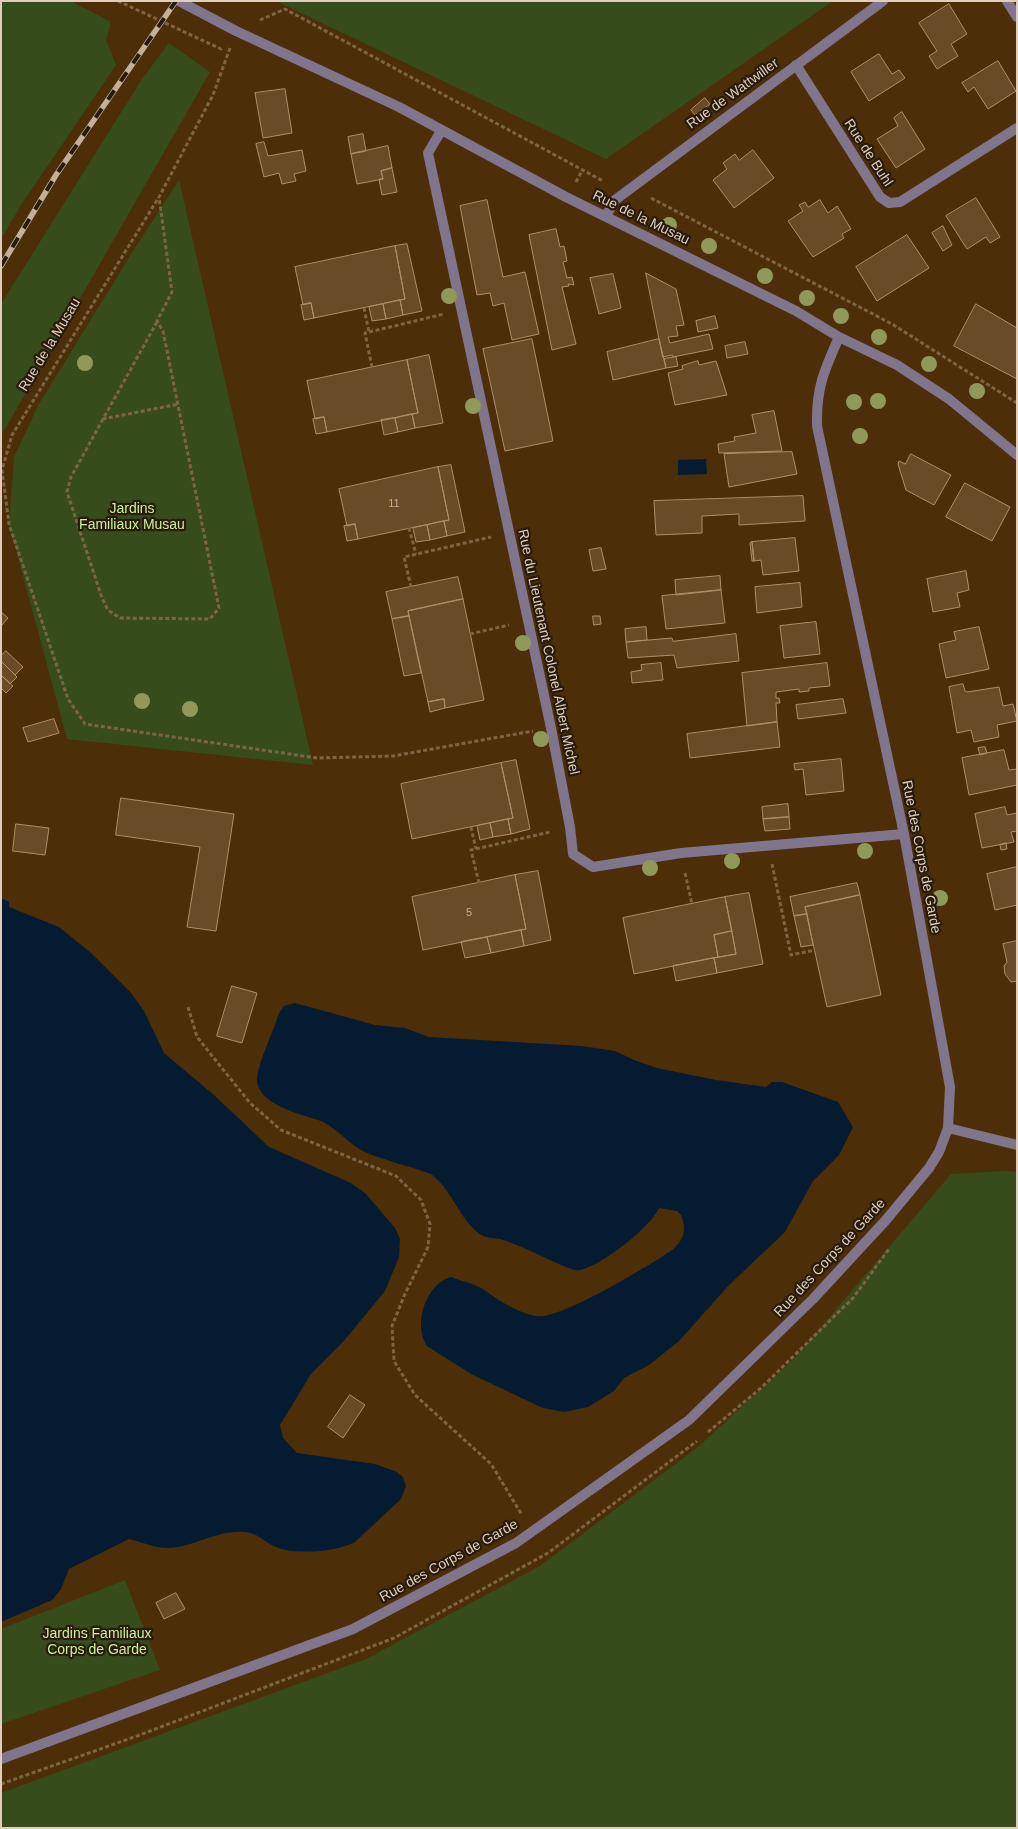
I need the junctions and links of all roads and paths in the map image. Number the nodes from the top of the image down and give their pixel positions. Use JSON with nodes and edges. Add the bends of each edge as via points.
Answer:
{"nodes":[{"id":1,"x":118,"y":1,"type":"edge"},
{"id":2,"x":179,"y":1,"type":"edge"},
{"id":3,"x":883,"y":1,"type":"edge"},
{"id":4,"x":1007,"y":1,"type":"edge"},
{"id":5,"x":285,"y":9,"type":"dead end"},
{"id":6,"x":1017,"y":17,"type":"edge"},
{"id":7,"x":236,"y":31,"type":"junction"},
{"id":8,"x":228,"y":54,"type":"dead end"},
{"id":9,"x":796,"y":66,"type":"junction"},
{"id":10,"x":1017,"y":128,"type":"edge"},
{"id":11,"x":442,"y":131,"type":"junction"},
{"id":12,"x":603,"y":181,"type":"dead end"},
{"id":13,"x":648,"y":196,"type":"dead end"},
{"id":14,"x":159,"y":197,"type":"junction"},
{"id":15,"x":606,"y":216,"type":"junction"},
{"id":16,"x":364,"y":308,"type":"dead end"},
{"id":17,"x":461,"y":310,"type":"junction"},
{"id":18,"x":157,"y":321,"type":"junction"},
{"id":19,"x":369,"y":332,"type":"junction"},
{"id":20,"x":839,"y":337,"type":"junction"},
{"id":21,"x":372,"y":367,"type":"dead end"},
{"id":22,"x":1017,"y":403,"type":"edge"},
{"id":23,"x":179,"y":404,"type":"junction"},
{"id":24,"x":103,"y":419,"type":"junction"},
{"id":25,"x":1017,"y":454,"type":"edge"},
{"id":26,"x":409,"y":528,"type":"dead end"},
{"id":27,"x":509,"y":533,"type":"junction"},
{"id":28,"x":416,"y":554,"type":"junction"},
{"id":29,"x":411,"y":586,"type":"dead end"},
{"id":30,"x":527,"y":621,"type":"junction"},
{"id":31,"x":470,"y":634,"type":"dead end"},
{"id":32,"x":550,"y":728,"type":"junction"},
{"id":33,"x":471,"y":827,"type":"dead end"},
{"id":34,"x":570,"y":827,"type":"junction"},
{"id":35,"x":904,"y":834,"type":"junction"},
{"id":36,"x":769,"y":845,"type":"junction"},
{"id":37,"x":476,"y":849,"type":"junction"},
{"id":38,"x":681,"y":853,"type":"junction"},
{"id":39,"x":479,"y":883,"type":"dead end"},
{"id":40,"x":692,"y":904,"type":"dead end"},
{"id":41,"x":814,"y":950,"type":"dead end"},
{"id":42,"x":188,"y":1007,"type":"dead end"},
{"id":43,"x":948,"y":1128,"type":"junction"},
{"id":44,"x":1017,"y":1145,"type":"edge"},
{"id":45,"x":532,"y":1531,"type":"junction"},
{"id":46,"x":1,"y":1758,"type":"edge"}],
"edges":[{"from":1,"to":7,"type":"path","via":[[221,49]]},
{"from":2,"to":7,"type":"street","name":"Rue de la Musau"},
{"from":3,"to":9,"type":"street","name":"Rue de Wattwiller"},
{"from":4,"to":6,"type":"street"},
{"from":5,"to":12,"type":"path"},
{"from":7,"to":11,"type":"street","name":"Rue de la Musau"},
{"from":8,"to":14,"type":"path","name":"Rue de la Musau","via":[[213,95]]},
{"from":9,"to":10,"type":"street","name":"Rue de Buhl","via":[[880,197],[889,203],[900,202]]},
{"from":9,"to":15,"type":"street","name":"Rue de Wattwiller","via":[[614,200]]},
{"from":11,"to":15,"type":"street","name":"Rue de la Musau"},
{"from":11,"to":17,"type":"street","name":"Rue du Lieutenant Colonel Albert Michel","via":[[428,153]]},
{"from":13,"to":22,"type":"path","via":[[892,324]]},
{"from":14,"to":18,"type":"path","via":[[172,292]]},
{"from":14,"to":32,"type":"path","name":"Rue de la Musau","via":[[12,434],[2,470],[9,524],[68,699],[86,724],[317,758],[393,756]]},
{"from":15,"to":20,"type":"street","name":"Rue de la Musau","via":[[796,311]]},
{"from":16,"to":19,"type":"path"},
{"from":17,"to":19,"type":"path"},
{"from":17,"to":27,"type":"street","name":"Rue du Lieutenant Colonel Albert Michel"},
{"from":18,"to":23,"type":"path","via":[[163,331]]},
{"from":18,"to":24,"type":"path"},
{"from":19,"to":21,"type":"path","via":[[365,333]]},
{"from":20,"to":25,"type":"street","name":"Rue de la Musau","via":[[897,365],[949,399]]},
{"from":20,"to":35,"type":"street","name":"Rue des Corps de Garde","via":[[821,378],[816,399],[817,426]]},
{"from":23,"to":24,"type":"path"},
{"from":23,"to":24,"type":"path","via":[[219,608],[210,618],[120,618],[108,610],[67,492],[71,477]]},
{"from":26,"to":28,"type":"path"},
{"from":27,"to":28,"type":"path"},
{"from":27,"to":30,"type":"street","name":"Rue du Lieutenant Colonel Albert Michel"},
{"from":28,"to":29,"type":"path","via":[[404,556]]},
{"from":30,"to":31,"type":"path"},
{"from":30,"to":32,"type":"street","name":"Rue du Lieutenant Colonel Albert Michel"},
{"from":32,"to":34,"type":"street","name":"Rue du Lieutenant Colonel Albert Michel"},
{"from":33,"to":37,"type":"path"},
{"from":34,"to":37,"type":"path"},
{"from":34,"to":38,"type":"street","name":"Rue du Lieutenant Colonel Albert Michel","via":[[573,854],[593,866]]},
{"from":35,"to":36,"type":"street","name":"Rue du Lieutenant Colonel Albert Michel"},
{"from":35,"to":43,"type":"street","name":"Rue des Corps de Garde","via":[[950,1086]]},
{"from":36,"to":38,"type":"street","name":"Rue du Lieutenant Colonel Albert Michel"},
{"from":36,"to":41,"type":"path","via":[[791,955]]},
{"from":37,"to":39,"type":"path","via":[[472,850]]},
{"from":38,"to":40,"type":"path"},
{"from":42,"to":45,"type":"path","via":[[197,1037],[250,1103],[281,1130],[396,1176],[421,1200],[430,1224],[428,1246],[392,1326],[394,1361],[415,1395],[491,1464]]},
{"from":43,"to":44,"type":"street"},
{"from":43,"to":45,"type":"street","name":"Rue des Corps de Garde","via":[[929,1168],[886,1220],[813,1299],[696,1413]]},
{"from":45,"to":46,"type":"street","name":"Rue des Corps de Garde","via":[[516,1543],[353,1629]]}]}
